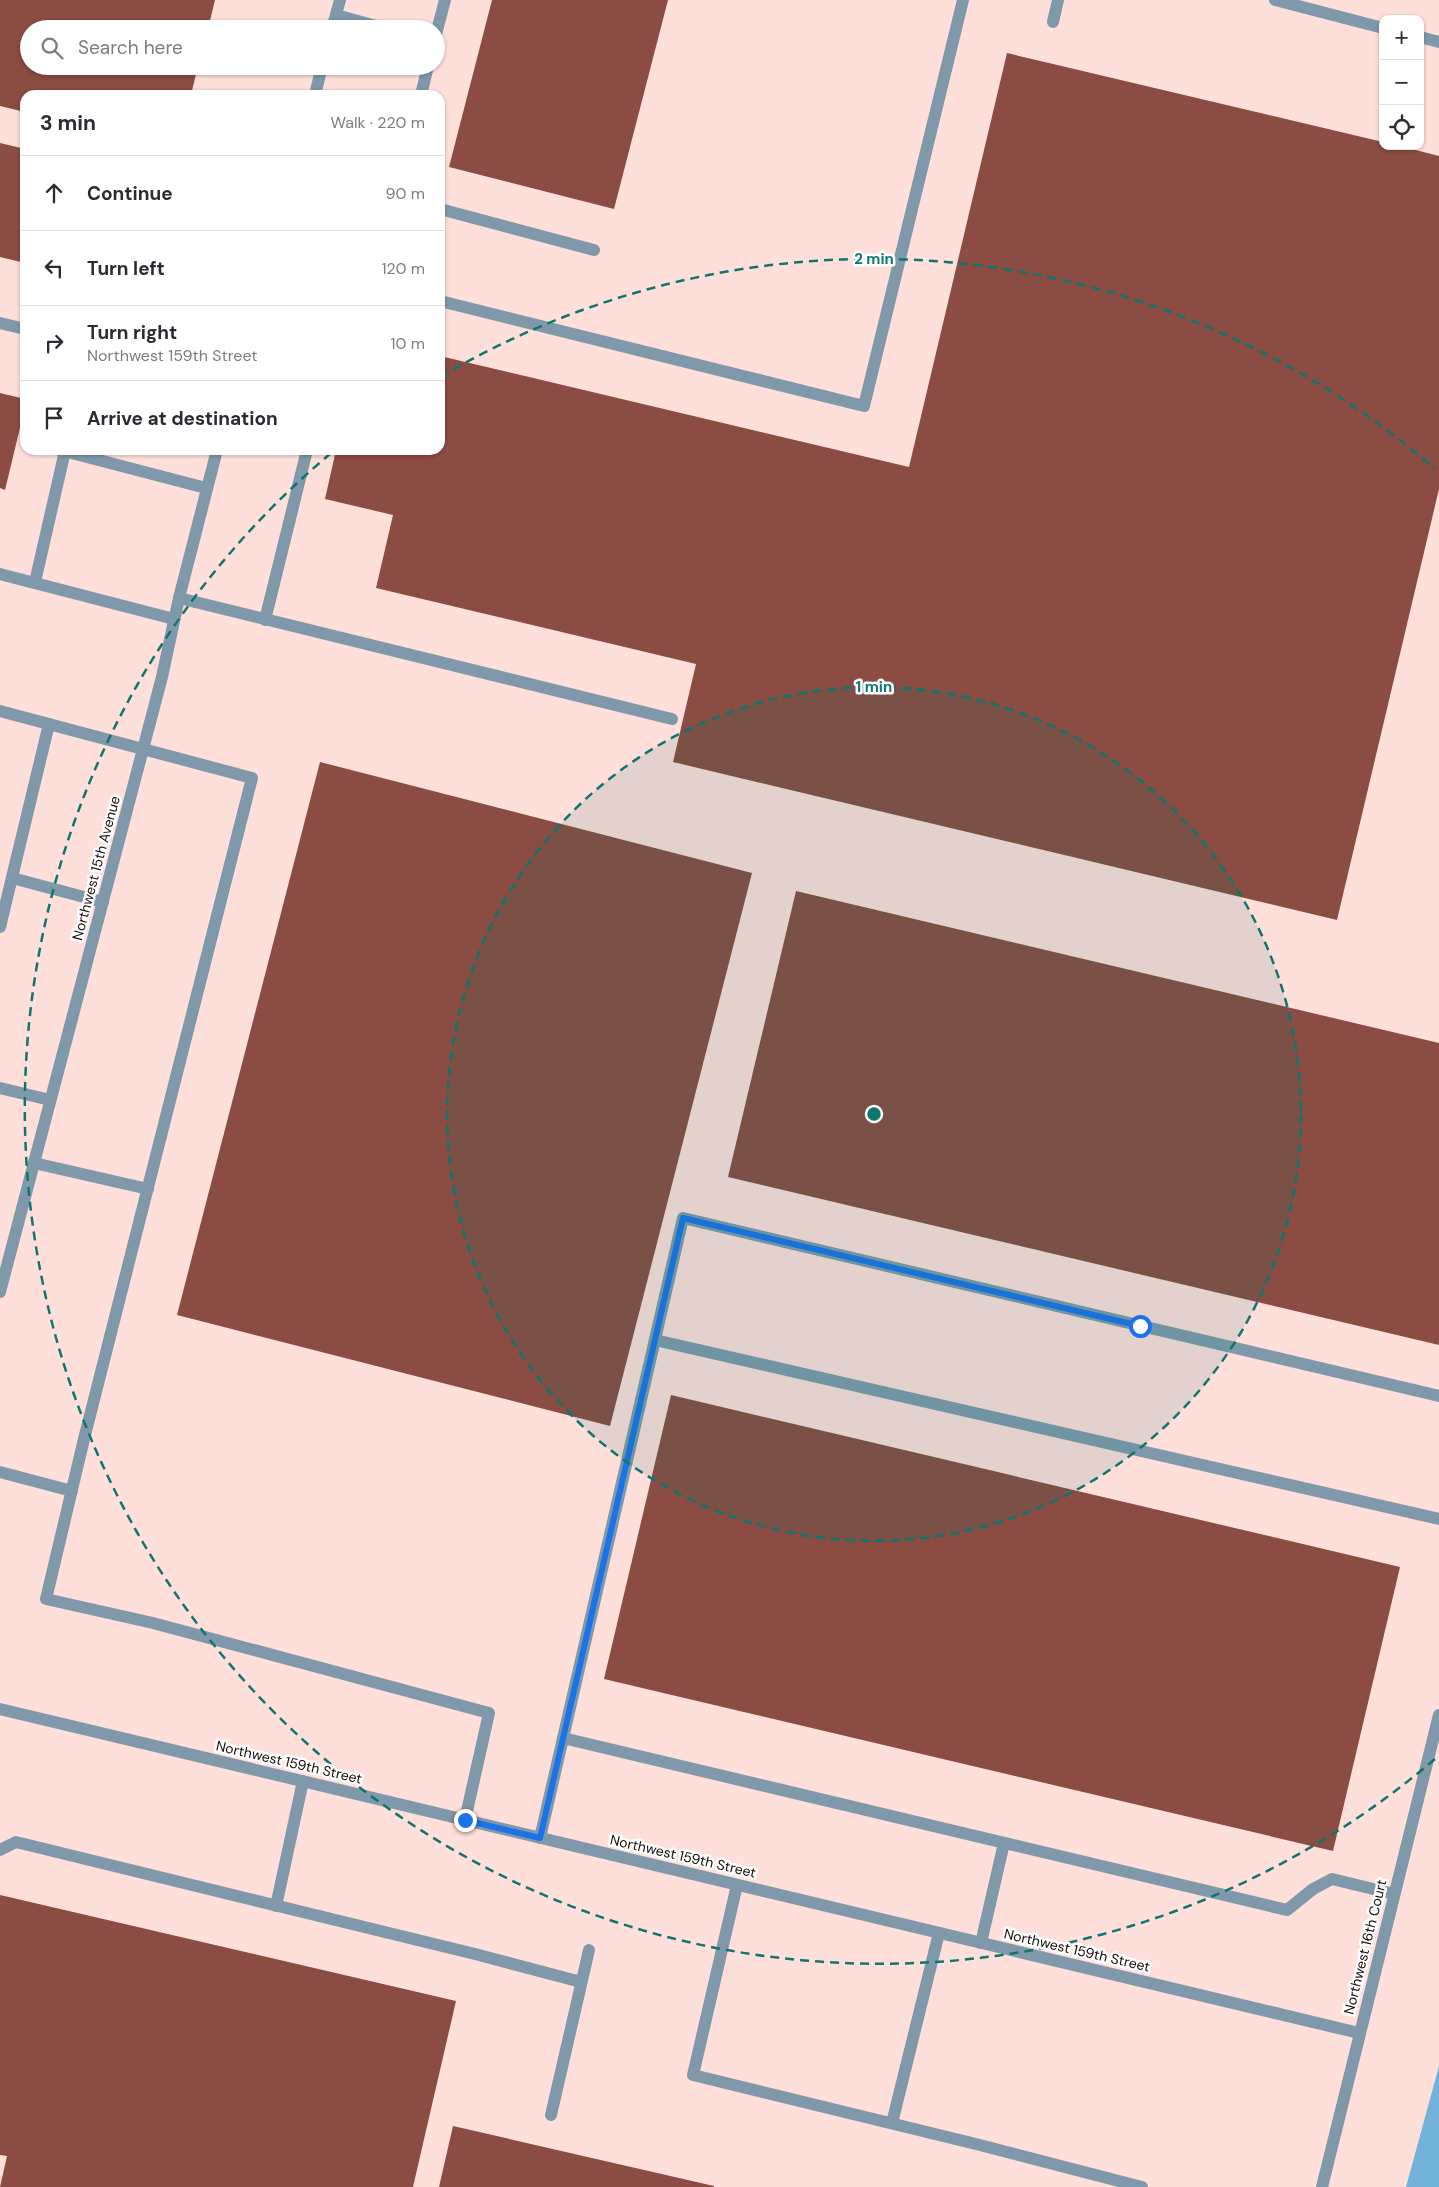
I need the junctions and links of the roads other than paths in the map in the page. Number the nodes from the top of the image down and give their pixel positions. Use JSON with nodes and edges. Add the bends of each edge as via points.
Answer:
{"nodes":[{"id":1,"x":340,"y":0,"type":"edge"},
{"id":2,"x":445,"y":0,"type":"edge"},
{"id":3,"x":963,"y":0,"type":"edge"},
{"id":4,"x":1058,"y":0,"type":"edge"},
{"id":5,"x":1275,"y":0,"type":"edge"},
{"id":6,"x":336,"y":15,"type":"junction"},
{"id":7,"x":335,"y":20,"type":"edge"},
{"id":8,"x":354,"y":20,"type":"edge"},
{"id":9,"x":440,"y":20,"type":"edge"},
{"id":10,"x":1053,"y":22,"type":"dead end"},
{"id":11,"x":1379,"y":27,"type":"edge"},
{"id":12,"x":1424,"y":38,"type":"edge"},
{"id":13,"x":1439,"y":42,"type":"edge"},
{"id":14,"x":320,"y":75,"type":"edge"},
{"id":15,"x":426,"y":75,"type":"edge"},
{"id":16,"x":316,"y":90,"type":"edge"},
{"id":17,"x":422,"y":90,"type":"edge"},
{"id":18,"x":445,"y":210,"type":"edge"},
{"id":19,"x":594,"y":250,"type":"dead end"},
{"id":20,"x":445,"y":302,"type":"edge"},
{"id":21,"x":0,"y":323,"type":"edge"},
{"id":22,"x":20,"y":329,"type":"edge"},
{"id":23,"x":62,"y":455,"type":"edge"},
{"id":24,"x":78,"y":455,"type":"edge"},
{"id":25,"x":216,"y":455,"type":"edge"},
{"id":26,"x":306,"y":455,"type":"edge"},
{"id":27,"x":206,"y":488,"type":"junction"},
{"id":28,"x":0,"y":574,"type":"edge"},
{"id":29,"x":34,"y":582,"type":"junction"},
{"id":30,"x":179,"y":598,"type":"junction"},
{"id":31,"x":174,"y":619,"type":"junction"},
{"id":32,"x":265,"y":620,"type":"junction"},
{"id":33,"x":0,"y":711,"type":"edge"},
{"id":34,"x":672,"y":719,"type":"dead end"},
{"id":35,"x":50,"y":724,"type":"junction"},
{"id":36,"x":143,"y":748,"type":"junction"},
{"id":37,"x":12,"y":878,"type":"junction"},
{"id":38,"x":103,"y":902,"type":"junction"},
{"id":39,"x":0,"y":927,"type":"edge"},
{"id":40,"x":0,"y":1088,"type":"edge"},
{"id":41,"x":50,"y":1100,"type":"junction"},
{"id":42,"x":34,"y":1163,"type":"junction"},
{"id":43,"x":148,"y":1189,"type":"junction"},
{"id":44,"x":0,"y":1292,"type":"edge"},
{"id":45,"x":655,"y":1340,"type":"junction"},
{"id":46,"x":1439,"y":1396,"type":"edge"},
{"id":47,"x":0,"y":1472,"type":"edge"},
{"id":48,"x":72,"y":1491,"type":"junction"},
{"id":49,"x":1439,"y":1519,"type":"edge"},
{"id":50,"x":0,"y":1709,"type":"edge"},
{"id":51,"x":1439,"y":1715,"type":"edge"},
{"id":52,"x":563,"y":1738,"type":"junction"},
{"id":53,"x":303,"y":1781,"type":"junction"},
{"id":54,"x":465,"y":1820,"type":"junction"},
{"id":55,"x":540,"y":1838,"type":"junction"},
{"id":56,"x":1004,"y":1843,"type":"junction"},
{"id":57,"x":0,"y":1850,"type":"edge"},
{"id":58,"x":737,"y":1885,"type":"junction"},
{"id":59,"x":1394,"y":1894,"type":"junction"},
{"id":60,"x":276,"y":1906,"type":"junction"},
{"id":61,"x":939,"y":1933,"type":"junction"},
{"id":62,"x":981,"y":1943,"type":"junction"},
{"id":63,"x":589,"y":1950,"type":"dead end"},
{"id":64,"x":581,"y":1982,"type":"junction"},
{"id":65,"x":1359,"y":2033,"type":"junction"},
{"id":66,"x":551,"y":2114,"type":"dead end"},
{"id":67,"x":892,"y":2123,"type":"junction"},
{"id":68,"x":1142,"y":2187,"type":"edge"},
{"id":69,"x":1322,"y":2187,"type":"edge"}],
"edges":[{"from":1,"to":6,"type":"street"},
{"from":2,"to":9,"type":"street"},
{"from":3,"to":20,"type":"street","via":[[864,406]]},
{"from":4,"to":10,"type":"street"},
{"from":5,"to":11,"type":"street"},
{"from":6,"to":7,"type":"street"},
{"from":6,"to":8,"type":"street"},
{"from":12,"to":13,"type":"street"},
{"from":14,"to":16,"type":"street"},
{"from":15,"to":17,"type":"street"},
{"from":18,"to":19,"type":"street"},
{"from":21,"to":22,"type":"street"},
{"from":23,"to":29,"type":"street"},
{"from":24,"to":27,"type":"street"},
{"from":25,"to":27,"type":"street","name":"Northwest 15th Avenue"},
{"from":26,"to":32,"type":"street"},
{"from":27,"to":30,"type":"street","name":"Northwest 15th Avenue"},
{"from":28,"to":29,"type":"street"},
{"from":29,"to":31,"type":"street"},
{"from":30,"to":31,"type":"street","name":"Northwest 15th Avenue"},
{"from":30,"to":32,"type":"street"},
{"from":31,"to":36,"type":"street","name":"Northwest 15th Avenue"},
{"from":32,"to":34,"type":"street"},
{"from":33,"to":35,"type":"street"},
{"from":35,"to":36,"type":"street"},
{"from":35,"to":37,"type":"street"},
{"from":36,"to":38,"type":"street","name":"Northwest 15th Avenue"},
{"from":36,"to":43,"type":"street","via":[[252,778]]},
{"from":37,"to":38,"type":"street"},
{"from":37,"to":39,"type":"street"},
{"from":38,"to":41,"type":"street","name":"Northwest 15th Avenue"},
{"from":40,"to":41,"type":"street"},
{"from":41,"to":42,"type":"street","name":"Northwest 15th Avenue"},
{"from":42,"to":43,"type":"street"},
{"from":42,"to":44,"type":"street","name":"Northwest 15th Avenue"},
{"from":43,"to":48,"type":"street"},
{"from":45,"to":46,"type":"street","via":[[683,1218]]},
{"from":45,"to":49,"type":"street"},
{"from":45,"to":52,"type":"street"},
{"from":47,"to":48,"type":"street"},
{"from":48,"to":54,"type":"street","via":[[46,1599],[152,1623],[489,1713]]},
{"from":50,"to":53,"type":"street","name":"Northwest 159th Street"},
{"from":51,"to":59,"type":"street","name":"Northwest 16th Court"},
{"from":52,"to":55,"type":"street"},
{"from":52,"to":56,"type":"street"},
{"from":53,"to":54,"type":"street","name":"Northwest 159th Street"},
{"from":53,"to":60,"type":"street"},
{"from":54,"to":55,"type":"street","name":"Northwest 159th Street"},
{"from":55,"to":58,"type":"street","name":"Northwest 159th Street"},
{"from":56,"to":59,"type":"street","via":[[1287,1910],[1332,1879]]},
{"from":56,"to":62,"type":"street"},
{"from":57,"to":60,"type":"street","via":[[16,1842]]},
{"from":58,"to":61,"type":"street","name":"Northwest 159th Street"},
{"from":58,"to":67,"type":"street","via":[[693,2075]]},
{"from":59,"to":65,"type":"street","name":"Northwest 16th Court"},
{"from":60,"to":64,"type":"street"},
{"from":61,"to":62,"type":"street","name":"Northwest 159th Street"},
{"from":61,"to":67,"type":"street"},
{"from":62,"to":65,"type":"street","name":"Northwest 159th Street"},
{"from":63,"to":64,"type":"street"},
{"from":64,"to":66,"type":"street"},
{"from":65,"to":69,"type":"street","name":"Northwest 16th Court"},
{"from":67,"to":68,"type":"street"}]}
